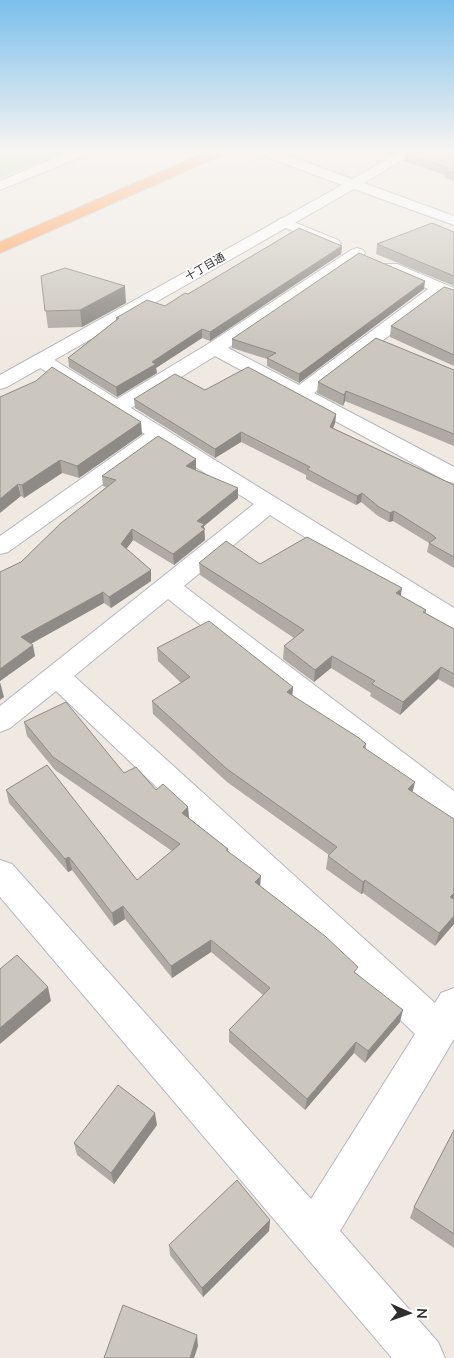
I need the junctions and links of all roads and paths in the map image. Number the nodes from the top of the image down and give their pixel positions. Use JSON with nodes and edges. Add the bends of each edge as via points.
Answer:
{"nodes":[{"id":1,"x":74,"y":215,"type":"edge"},
{"id":2,"x":296,"y":215,"type":"edge"},
{"id":3,"x":438,"y":215,"type":"edge"},
{"id":4,"x":454,"y":221,"type":"edge"},
{"id":5,"x":284,"y":222,"type":"junction"},
{"id":6,"x":0,"y":248,"type":"edge"},
{"id":7,"x":357,"y":253,"type":"junction"},
{"id":8,"x":447,"y":291,"type":"edge"},
{"id":9,"x":373,"y":338,"type":"junction"},
{"id":10,"x":391,"y":346,"type":"edge"},
{"id":11,"x":215,"y":348,"type":"junction"},
{"id":12,"x":41,"y":360,"type":"junction"},
{"id":13,"x":0,"y":384,"type":"edge"},
{"id":14,"x":300,"y":394,"type":"junction"},
{"id":15,"x":117,"y":408,"type":"junction"},
{"id":16,"x":159,"y":434,"type":"junction"},
{"id":17,"x":454,"y":476,"type":"edge"},
{"id":18,"x":269,"y":504,"type":"junction"},
{"id":19,"x":0,"y":547,"type":"edge"},
{"id":20,"x":168,"y":586,"type":"junction"},
{"id":21,"x":454,"y":620,"type":"edge"},
{"id":22,"x":56,"y":675,"type":"junction"},
{"id":23,"x":0,"y":721,"type":"edge"},
{"id":24,"x":454,"y":808,"type":"edge"},
{"id":25,"x":0,"y":874,"type":"edge"},
{"id":26,"x":446,"y":1018,"type":"edge"},
{"id":27,"x":314,"y":1234,"type":"junction"},
{"id":28,"x":422,"y":1358,"type":"edge"}],
"edges":[{"from":1,"to":6,"type":"highway"},
{"from":2,"to":5,"type":"street","name":"十丁目通"},
{"from":3,"to":4,"type":"street"},
{"from":5,"to":7,"type":"street"},
{"from":5,"to":12,"type":"street","name":"十丁目通"},
{"from":7,"to":8,"type":"street"},
{"from":7,"to":11,"type":"street"},
{"from":8,"to":9,"type":"street"},
{"from":9,"to":10,"type":"street"},
{"from":9,"to":14,"type":"street"},
{"from":11,"to":14,"type":"street"},
{"from":11,"to":15,"type":"street"},
{"from":12,"to":13,"type":"street","name":"十丁目通"},
{"from":12,"to":15,"type":"street"},
{"from":14,"to":17,"type":"street"},
{"from":15,"to":16,"type":"street"},
{"from":16,"to":18,"type":"street"},
{"from":16,"to":19,"type":"street"},
{"from":18,"to":20,"type":"street"},
{"from":18,"to":21,"type":"street"},
{"from":20,"to":22,"type":"street"},
{"from":20,"to":24,"type":"street"},
{"from":22,"to":23,"type":"street"},
{"from":22,"to":26,"type":"street"},
{"from":25,"to":27,"type":"street"},
{"from":26,"to":27,"type":"street"},
{"from":27,"to":28,"type":"street"}]}
